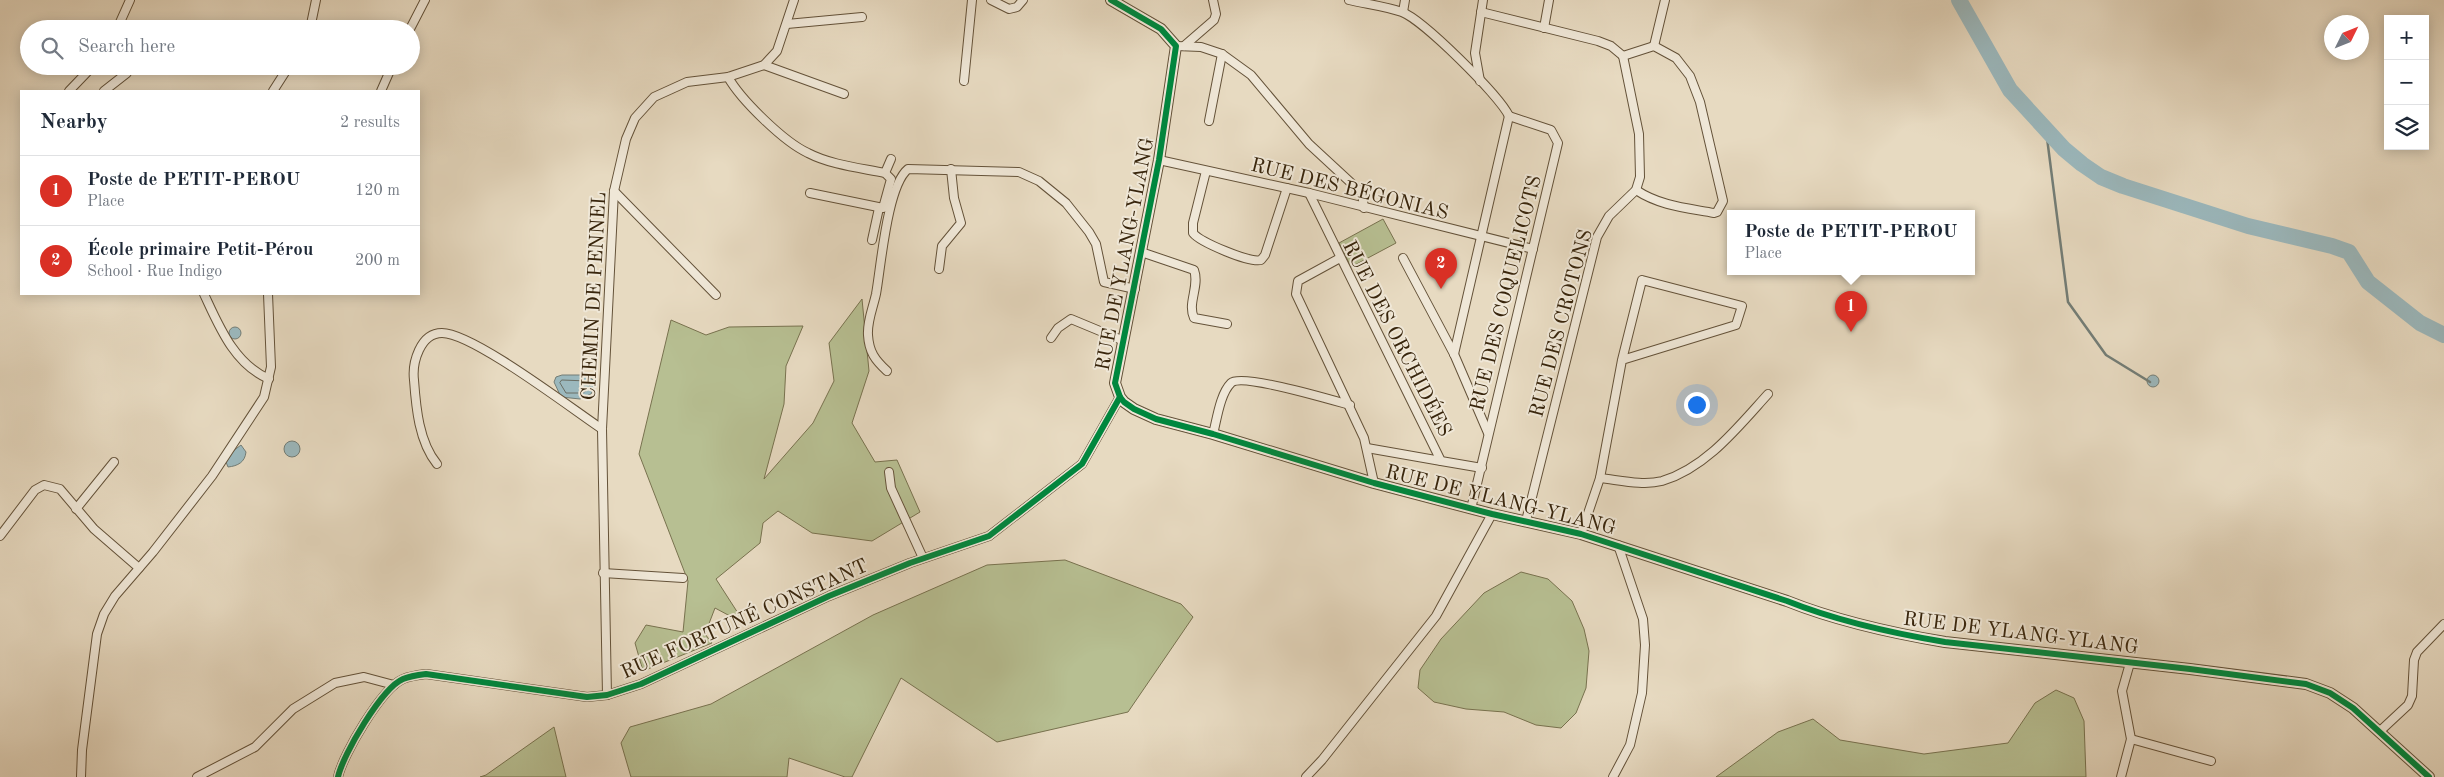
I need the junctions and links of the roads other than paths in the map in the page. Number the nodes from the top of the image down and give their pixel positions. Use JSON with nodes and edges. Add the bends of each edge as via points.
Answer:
{"nodes":[{"id":1,"x":130,"y":0,"type":"edge"},
{"id":2,"x":316,"y":0,"type":"edge"},
{"id":3,"x":425,"y":0,"type":"edge"},
{"id":4,"x":794,"y":0,"type":"edge"},
{"id":5,"x":972,"y":0,"type":"edge"},
{"id":6,"x":991,"y":0,"type":"edge"},
{"id":7,"x":1023,"y":0,"type":"edge"},
{"id":8,"x":1111,"y":0,"type":"edge"},
{"id":9,"x":1213,"y":0,"type":"edge"},
{"id":10,"x":1349,"y":0,"type":"edge"},
{"id":11,"x":1405,"y":0,"type":"edge"},
{"id":12,"x":1483,"y":0,"type":"edge"},
{"id":13,"x":1549,"y":0,"type":"edge"},
{"id":14,"x":1666,"y":0,"type":"edge"},
{"id":15,"x":1403,"y":12,"type":"junction"},
{"id":16,"x":1481,"y":12,"type":"junction"},
{"id":17,"x":862,"y":17,"type":"dead end"},
{"id":18,"x":121,"y":20,"type":"edge"},
{"id":19,"x":312,"y":20,"type":"edge"},
{"id":20,"x":415,"y":20,"type":"edge"},
{"id":21,"x":787,"y":24,"type":"junction"},
{"id":22,"x":1544,"y":28,"type":"junction"},
{"id":23,"x":1180,"y":46,"type":"junction"},
{"id":24,"x":1654,"y":46,"type":"junction"},
{"id":25,"x":1222,"y":54,"type":"junction"},
{"id":26,"x":1623,"y":56,"type":"junction"},
{"id":27,"x":764,"y":65,"type":"junction"},
{"id":28,"x":85,"y":75,"type":"edge"},
{"id":29,"x":124,"y":75,"type":"edge"},
{"id":30,"x":283,"y":75,"type":"edge"},
{"id":31,"x":388,"y":75,"type":"edge"},
{"id":32,"x":728,"y":78,"type":"junction"},
{"id":33,"x":964,"y":81,"type":"dead end"},
{"id":34,"x":1480,"y":81,"type":"junction"},
{"id":35,"x":70,"y":90,"type":"edge"},
{"id":36,"x":105,"y":90,"type":"edge"},
{"id":37,"x":274,"y":90,"type":"edge"},
{"id":38,"x":380,"y":90,"type":"edge"},
{"id":39,"x":844,"y":94,"type":"dead end"},
{"id":40,"x":1509,"y":116,"type":"junction"},
{"id":41,"x":1210,"y":121,"type":"dead end"},
{"id":42,"x":891,"y":159,"type":"dead end"},
{"id":43,"x":1159,"y":160,"type":"junction"},
{"id":44,"x":951,"y":169,"type":"junction"},
{"id":45,"x":1206,"y":171,"type":"junction"},
{"id":46,"x":885,"y":174,"type":"junction"},
{"id":47,"x":1288,"y":188,"type":"junction"},
{"id":48,"x":1636,"y":190,"type":"junction"},
{"id":49,"x":614,"y":191,"type":"junction"},
{"id":50,"x":810,"y":192,"type":"dead end"},
{"id":51,"x":1309,"y":193,"type":"junction"},
{"id":52,"x":879,"y":208,"type":"junction"},
{"id":53,"x":1364,"y":208,"type":"junction"},
{"id":54,"x":1479,"y":237,"type":"junction"},
{"id":55,"x":872,"y":240,"type":"dead end"},
{"id":56,"x":1533,"y":249,"type":"junction"},
{"id":57,"x":1141,"y":252,"type":"junction"},
{"id":58,"x":1340,"y":258,"type":"junction"},
{"id":59,"x":1403,"y":258,"type":"dead end"},
{"id":60,"x":939,"y":269,"type":"dead end"},
{"id":61,"x":1135,"y":289,"type":"junction"},
{"id":62,"x":204,"y":295,"type":"edge"},
{"id":63,"x":268,"y":295,"type":"edge"},
{"id":64,"x":716,"y":295,"type":"dead end"},
{"id":65,"x":1227,"y":324,"type":"dead end"},
{"id":66,"x":1051,"y":338,"type":"dead end"},
{"id":67,"x":1124,"y":341,"type":"junction"},
{"id":68,"x":1454,"y":354,"type":"junction"},
{"id":69,"x":1622,"y":360,"type":"junction"},
{"id":70,"x":887,"y":371,"type":"dead end"},
{"id":71,"x":269,"y":379,"type":"junction"},
{"id":72,"x":1768,"y":394,"type":"dead end"},
{"id":73,"x":1120,"y":397,"type":"junction"},
{"id":74,"x":1350,"y":405,"type":"junction"},
{"id":75,"x":602,"y":430,"type":"junction"},
{"id":76,"x":1488,"y":433,"type":"junction"},
{"id":77,"x":1213,"y":434,"type":"junction"},
{"id":78,"x":1367,"y":448,"type":"junction"},
{"id":79,"x":1441,"y":461,"type":"junction"},
{"id":80,"x":114,"y":462,"type":"dead end"},
{"id":81,"x":437,"y":464,"type":"dead end"},
{"id":82,"x":1482,"y":468,"type":"junction"},
{"id":83,"x":889,"y":472,"type":"dead end"},
{"id":84,"x":1600,"y":478,"type":"junction"},
{"id":85,"x":1374,"y":483,"type":"junction"},
{"id":86,"x":76,"y":509,"type":"junction"},
{"id":87,"x":1471,"y":509,"type":"junction"},
{"id":88,"x":1492,"y":514,"type":"junction"},
{"id":89,"x":1526,"y":521,"type":"junction"},
{"id":90,"x":1582,"y":534,"type":"junction"},
{"id":91,"x":0,"y":536,"type":"edge"},
{"id":92,"x":1618,"y":545,"type":"junction"},
{"id":93,"x":923,"y":558,"type":"junction"},
{"id":94,"x":139,"y":568,"type":"junction"},
{"id":95,"x":603,"y":573,"type":"junction"},
{"id":96,"x":683,"y":578,"type":"dead end"},
{"id":97,"x":2444,"y":624,"type":"edge"},
{"id":98,"x":2130,"y":662,"type":"junction"},
{"id":99,"x":394,"y":685,"type":"junction"},
{"id":100,"x":607,"y":695,"type":"junction"},
{"id":101,"x":2379,"y":732,"type":"junction"},
{"id":102,"x":2131,"y":739,"type":"junction"},
{"id":103,"x":2211,"y":761,"type":"dead end"},
{"id":104,"x":80,"y":777,"type":"edge"},
{"id":105,"x":197,"y":777,"type":"edge"},
{"id":106,"x":338,"y":777,"type":"edge"},
{"id":107,"x":1306,"y":777,"type":"edge"},
{"id":108,"x":1613,"y":777,"type":"edge"},
{"id":109,"x":2120,"y":777,"type":"edge"},
{"id":110,"x":2429,"y":777,"type":"edge"}],
"edges":[{"from":1,"to":18,"type":"street"},
{"from":2,"to":19,"type":"street"},
{"from":3,"to":20,"type":"street"},
{"from":4,"to":21,"type":"street"},
{"from":5,"to":33,"type":"street"},
{"from":6,"to":7,"type":"street","via":[[1008,9],[1017,7]]},
{"from":8,"to":23,"type":"street","via":[[1161,29]]},
{"from":9,"to":23,"type":"street","via":[[1214,20]]},
{"from":10,"to":15,"type":"street"},
{"from":11,"to":15,"type":"street"},
{"from":12,"to":16,"type":"street"},
{"from":13,"to":22,"type":"street"},
{"from":14,"to":24,"type":"street"},
{"from":15,"to":34,"type":"street","via":[[1422,25]]},
{"from":16,"to":22,"type":"street"},
{"from":16,"to":34,"type":"street","via":[[1475,53]]},
{"from":17,"to":21,"type":"street"},
{"from":21,"to":27,"type":"street","via":[[777,51]]},
{"from":22,"to":26,"type":"street","via":[[1598,41]]},
{"from":23,"to":25,"type":"street","via":[[1201,47]]},
{"from":23,"to":43,"type":"street","name":"RUE DE YLANG-YLANG"},
{"from":24,"to":26,"type":"street"},
{"from":24,"to":48,"type":"street","via":[[1676,58],[1690,76],[1705,122],[1723,201],[1714,213],[1667,204]]},
{"from":25,"to":41,"type":"street"},
{"from":25,"to":53,"type":"street","via":[[1251,75],[1309,144],[1353,183],[1362,193]]},
{"from":26,"to":48,"type":"street","via":[[1639,134],[1641,166]]},
{"from":27,"to":32,"type":"street","name":"CHEMIN DE PENNEL"},
{"from":27,"to":39,"type":"street"},
{"from":28,"to":35,"type":"street"},
{"from":29,"to":36,"type":"street"},
{"from":30,"to":37,"type":"street"},
{"from":31,"to":38,"type":"street"},
{"from":32,"to":46,"type":"street","via":[[736,92],[786,139],[808,154]]},
{"from":32,"to":49,"type":"street","name":"CHEMIN DE PENNEL","via":[[687,82],[654,97],[635,118],[626,139]]},
{"from":34,"to":40,"type":"street"},
{"from":40,"to":54,"type":"street"},
{"from":40,"to":56,"type":"street","name":"RUE DES COQUELICOTS","via":[[1551,130],[1558,143]]},
{"from":42,"to":46,"type":"street"},
{"from":43,"to":45,"type":"street","name":"RUE DES BÉGONIAS"},
{"from":43,"to":57,"type":"street","name":"RUE DE YLANG-YLANG"},
{"from":44,"to":60,"type":"street","via":[[961,223],[942,246]]},
{"from":44,"to":61,"type":"street","via":[[1019,172],[1039,182],[1066,203],[1093,237],[1104,282]]},
{"from":44,"to":70,"type":"street","via":[[908,169],[899,179],[882,243],[876,295],[868,321],[874,360]]},
{"from":45,"to":47,"type":"street","name":"RUE DES BÉGONIAS"},
{"from":45,"to":47,"type":"street","via":[[1193,233],[1204,241],[1250,260],[1261,260],[1265,255]]},
{"from":46,"to":52,"type":"street","via":[[891,179],[884,207]]},
{"from":47,"to":51,"type":"street","name":"RUE DES BÉGONIAS"},
{"from":48,"to":89,"type":"street","name":"RUE DES CROTONS","via":[[1609,216],[1597,237]]},
{"from":49,"to":64,"type":"street"},
{"from":49,"to":75,"type":"street","name":"CHEMIN DE PENNEL"},
{"from":50,"to":52,"type":"street"},
{"from":51,"to":53,"type":"street","name":"RUE DES BÉGONIAS"},
{"from":51,"to":58,"type":"street","name":"RUE DES ORCHIDÉES"},
{"from":52,"to":55,"type":"street"},
{"from":53,"to":54,"type":"street","name":"RUE DES BÉGONIAS"},
{"from":54,"to":56,"type":"street","name":"RUE DES BÉGONIAS"},
{"from":54,"to":68,"type":"street"},
{"from":56,"to":76,"type":"street","name":"RUE DES COQUELICOTS"},
{"from":57,"to":61,"type":"street","name":"RUE DE YLANG-YLANG"},
{"from":57,"to":65,"type":"street","via":[[1194,270],[1197,278],[1191,311],[1194,318]]},
{"from":58,"to":74,"type":"street","via":[[1298,281],[1296,294]]},
{"from":58,"to":79,"type":"street","name":"RUE DES ORCHIDÉES"},
{"from":59,"to":68,"type":"street"},
{"from":61,"to":67,"type":"street","name":"RUE DE YLANG-YLANG"},
{"from":62,"to":71,"type":"street","via":[[228,342],[246,365]]},
{"from":63,"to":71,"type":"street"},
{"from":66,"to":67,"type":"street","via":[[1058,328],[1071,320]]},
{"from":67,"to":73,"type":"street","name":"RUE DE YLANG-YLANG","via":[[1115,383]]},
{"from":68,"to":76,"type":"street"},
{"from":69,"to":69,"type":"street","via":[[1736,325],[1742,306],[1642,280]]},
{"from":69,"to":84,"type":"street"},
{"from":71,"to":94,"type":"street","via":[[264,396],[212,476]]},
{"from":72,"to":84,"type":"street","via":[[1693,468],[1660,481]]},
{"from":73,"to":77,"type":"street","name":"RUE DE YLANG-YLANG","via":[[1144,414]]},
{"from":73,"to":93,"type":"street","name":"RUE FORTUNÉ CONSTANT","via":[[1087,457],[1076,470],[989,536]]},
{"from":74,"to":77,"type":"street","via":[[1253,380],[1236,380],[1231,382],[1224,396]]},
{"from":74,"to":78,"type":"street"},
{"from":75,"to":81,"type":"street","via":[[492,354],[468,340],[440,333],[430,336],[422,347],[413,372],[416,409],[427,450]]},
{"from":75,"to":95,"type":"street","name":"CHEMIN DE PENNEL"},
{"from":76,"to":82,"type":"street","name":"RUE DES COQUELICOTS"},
{"from":77,"to":85,"type":"street","name":"RUE DE YLANG-YLANG"},
{"from":78,"to":79,"type":"street"},
{"from":78,"to":85,"type":"street"},
{"from":79,"to":82,"type":"street","name":"RUE DES ORCHIDÉES"},
{"from":80,"to":86,"type":"street"},
{"from":82,"to":87,"type":"street","name":"RUE DES COQUELICOTS"},
{"from":83,"to":93,"type":"street","via":[[891,488]]},
{"from":84,"to":90,"type":"street"},
{"from":85,"to":87,"type":"street","name":"RUE DE YLANG-YLANG"},
{"from":86,"to":91,"type":"street","via":[[60,489],[44,484],[35,490]]},
{"from":86,"to":94,"type":"street","via":[[99,534]]},
{"from":87,"to":88,"type":"street","name":"RUE DE YLANG-YLANG"},
{"from":88,"to":89,"type":"street","name":"RUE DE YLANG-YLANG"},
{"from":88,"to":107,"type":"street","via":[[1436,616]]},
{"from":89,"to":90,"type":"street","name":"RUE DE YLANG-YLANG"},
{"from":90,"to":92,"type":"street","name":"RUE DE YLANG-YLANG"},
{"from":92,"to":98,"type":"street","name":"RUE DE YLANG-YLANG","via":[[1816,613],[1912,636]]},
{"from":92,"to":108,"type":"street","via":[[1643,619],[1645,645],[1642,693],[1630,745]]},
{"from":93,"to":100,"type":"street","name":"RUE FORTUNÉ CONSTANT","via":[[829,596],[641,684]]},
{"from":94,"to":104,"type":"street","via":[[115,596],[97,634]]},
{"from":95,"to":96,"type":"street"},
{"from":95,"to":100,"type":"street","name":"CHEMIN DE PENNEL"},
{"from":97,"to":101,"type":"street","via":[[2417,652],[2408,705]]},
{"from":98,"to":101,"type":"street","name":"RUE DE YLANG-YLANG","via":[[2306,684],[2342,700]]},
{"from":98,"to":102,"type":"street","via":[[2122,691]]},
{"from":99,"to":100,"type":"street","name":"RUE FORTUNÉ CONSTANT","via":[[403,679],[426,674],[567,696]]},
{"from":99,"to":105,"type":"street","via":[[364,677],[335,683],[293,709],[255,747]]},
{"from":99,"to":106,"type":"street","via":[[352,742]]},
{"from":101,"to":110,"type":"street","name":"RUE DE YLANG-YLANG"},
{"from":102,"to":103,"type":"street"},
{"from":102,"to":109,"type":"street"}]}
